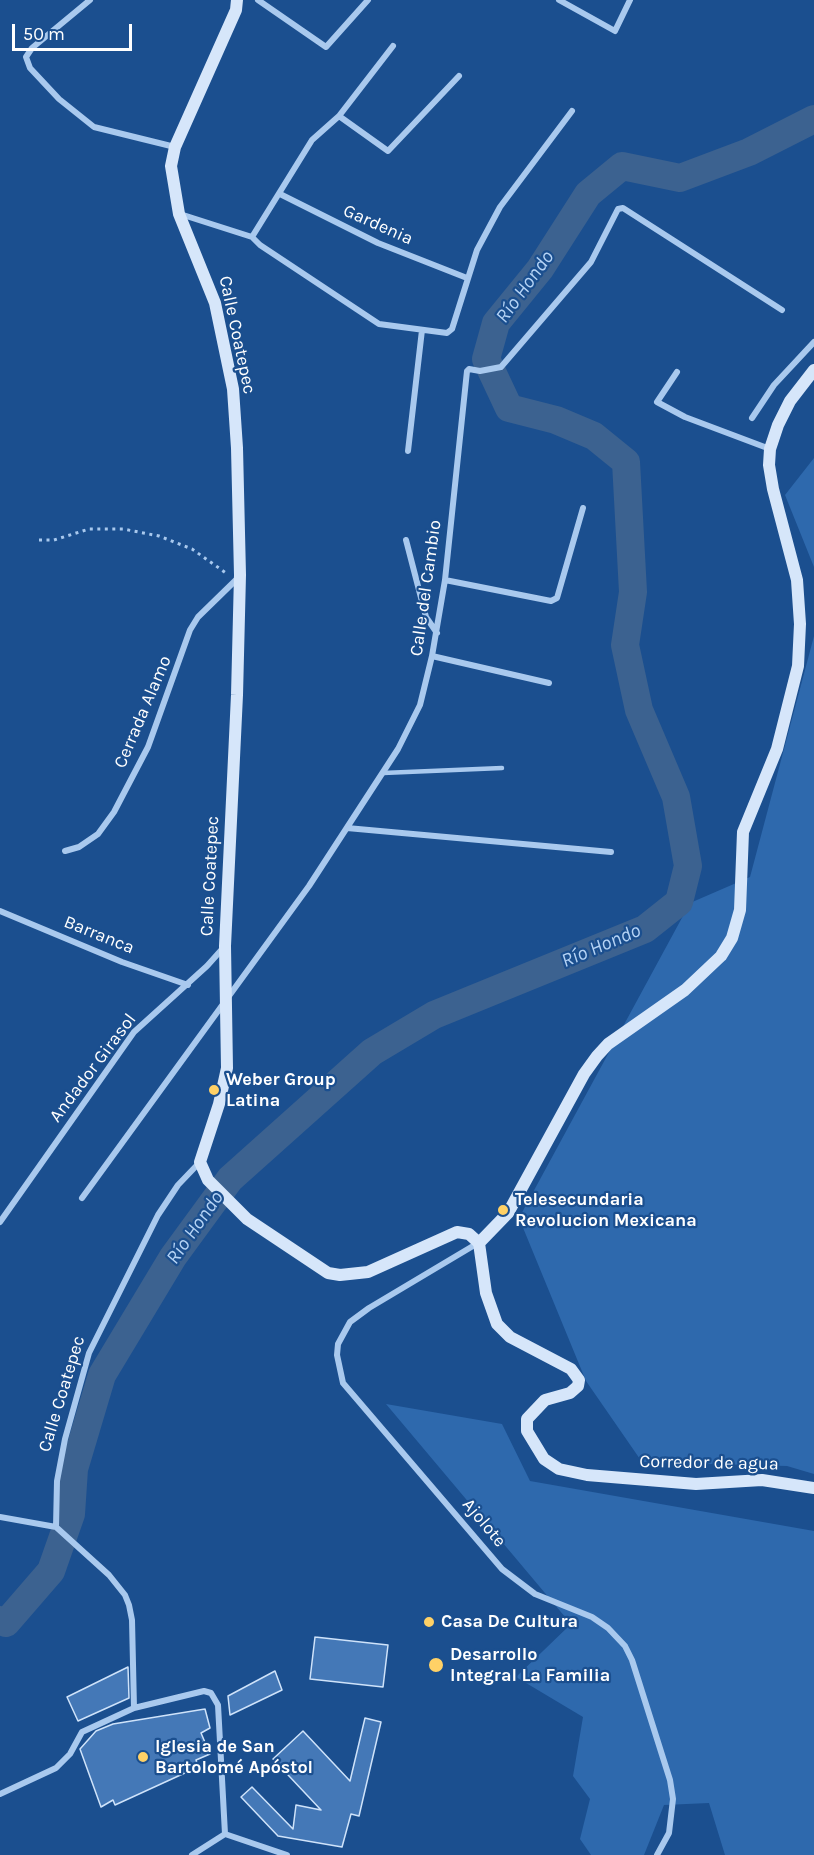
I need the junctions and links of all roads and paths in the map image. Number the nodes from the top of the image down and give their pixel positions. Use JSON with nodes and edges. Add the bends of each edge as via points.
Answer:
{"nodes":[{"id":1,"x":90,"y":0,"type":"edge"},
{"id":2,"x":237,"y":0,"type":"edge"},
{"id":3,"x":258,"y":0,"type":"edge"},
{"id":4,"x":368,"y":0,"type":"edge"},
{"id":5,"x":559,"y":0,"type":"edge"},
{"id":6,"x":630,"y":0,"type":"edge"},
{"id":7,"x":393,"y":46,"type":"dead end"},
{"id":8,"x":459,"y":76,"type":"dead end"},
{"id":9,"x":573,"y":111,"type":"dead end"},
{"id":10,"x":339,"y":116,"type":"junction"},
{"id":11,"x":175,"y":147,"type":"junction"},
{"id":12,"x":280,"y":194,"type":"junction"},
{"id":13,"x":179,"y":213,"type":"junction"},
{"id":14,"x":252,"y":237,"type":"junction"},
{"id":15,"x":467,"y":278,"type":"junction"},
{"id":16,"x":782,"y":310,"type":"dead end"},
{"id":17,"x":422,"y":330,"type":"junction"},
{"id":18,"x":814,"y":342,"type":"edge"},
{"id":19,"x":814,"y":370,"type":"edge"},
{"id":20,"x":677,"y":372,"type":"dead end"},
{"id":21,"x":752,"y":418,"type":"dead end"},
{"id":22,"x":770,"y":449,"type":"junction"},
{"id":23,"x":408,"y":451,"type":"dead end"},
{"id":24,"x":583,"y":508,"type":"dead end"},
{"id":25,"x":39,"y":540,"type":"dead end"},
{"id":26,"x":406,"y":540,"type":"dead end"},
{"id":27,"x":237,"y":577,"type":"junction"},
{"id":28,"x":446,"y":580,"type":"junction"},
{"id":29,"x":437,"y":633,"type":"junction"},
{"id":30,"x":432,"y":656,"type":"junction"},
{"id":31,"x":549,"y":684,"type":"dead end"},
{"id":32,"x":502,"y":768,"type":"dead end"},
{"id":33,"x":382,"y":772,"type":"junction"},
{"id":34,"x":347,"y":828,"type":"junction"},
{"id":35,"x":65,"y":851,"type":"dead end"},
{"id":36,"x":611,"y":852,"type":"dead end"},
{"id":37,"x":0,"y":911,"type":"edge"},
{"id":38,"x":225,"y":946,"type":"junction"},
{"id":39,"x":188,"y":985,"type":"junction"},
{"id":40,"x":227,"y":998,"type":"junction"},
{"id":41,"x":200,"y":1162,"type":"junction"},
{"id":42,"x":82,"y":1198,"type":"dead end"},
{"id":43,"x":0,"y":1222,"type":"edge"},
{"id":44,"x":479,"y":1243,"type":"junction"},
{"id":45,"x":814,"y":1488,"type":"edge"},
{"id":46,"x":0,"y":1517,"type":"edge"},
{"id":47,"x":57,"y":1527,"type":"junction"},
{"id":48,"x":134,"y":1708,"type":"junction"},
{"id":49,"x":0,"y":1794,"type":"edge"},
{"id":50,"x":225,"y":1834,"type":"junction"},
{"id":51,"x":192,"y":1855,"type":"edge"},
{"id":52,"x":287,"y":1855,"type":"edge"},
{"id":53,"x":657,"y":1855,"type":"edge"}],
"edges":[{"from":1,"to":11,"type":"street","via":[[32,48],[26,57],[30,68],[59,99],[94,127]]},
{"from":2,"to":11,"type":"main road","name":"Calle Coatepec"},
{"from":3,"to":4,"type":"street","via":[[326,47]]},
{"from":5,"to":6,"type":"street","via":[[615,31]]},
{"from":7,"to":10,"type":"street"},
{"from":8,"to":10,"type":"street","via":[[388,151]]},
{"from":9,"to":15,"type":"street","via":[[500,207]]},
{"from":10,"to":12,"type":"street","via":[[312,140]]},
{"from":11,"to":13,"type":"main road","name":"Calle Coatepec","via":[[171,166]]},
{"from":12,"to":14,"type":"street"},
{"from":12,"to":15,"type":"street","name":"Gardenia","via":[[378,243]]},
{"from":13,"to":14,"type":"street"},
{"from":13,"to":27,"type":"main road","name":"Calle Coatepec","via":[[215,303],[233,389]]},
{"from":14,"to":17,"type":"street","via":[[379,324]]},
{"from":15,"to":17,"type":"street","via":[[453,329],[447,333]]},
{"from":16,"to":28,"type":"street","name":"Calle del Cambio","via":[[630,210],[618,209],[591,262],[501,367],[467,371]]},
{"from":17,"to":23,"type":"street"},
{"from":18,"to":21,"type":"street","via":[[774,385]]},
{"from":19,"to":22,"type":"main road","via":[[790,401]]},
{"from":20,"to":22,"type":"street","via":[[657,402],[685,417]]},
{"from":22,"to":44,"type":"main road","via":[[773,489],[797,580],[798,666],[777,749],[743,832],[740,910],[732,938],[721,956],[685,990],[597,1056],[508,1214]]},
{"from":24,"to":28,"type":"street","via":[[557,598],[551,601]]},
{"from":25,"to":27,"type":"path","via":[[54,540],[89,529],[123,529],[159,536],[192,549]]},
{"from":26,"to":29,"type":"street","via":[[426,617]]},
{"from":27,"to":35,"type":"street","name":"Cerrada Alamo","via":[[190,630],[148,747],[114,813],[98,834]]},
{"from":27,"to":38,"type":"main road","name":"Calle Coatepec","via":[[237,695]]},
{"from":28,"to":29,"type":"street","name":"Calle del Cambio"},
{"from":29,"to":30,"type":"street","name":"Calle del Cambio"},
{"from":30,"to":31,"type":"street"},
{"from":30,"to":33,"type":"street","name":"Calle del Cambio","via":[[420,705]]},
{"from":32,"to":33,"type":"lane"},
{"from":33,"to":34,"type":"street","name":"Calle del Cambio"},
{"from":34,"to":36,"type":"street"},
{"from":34,"to":40,"type":"street","name":"Calle del Cambio"},
{"from":37,"to":39,"type":"street","name":"Barranca"},
{"from":38,"to":39,"type":"street","name":"Andador Girasol"},
{"from":38,"to":40,"type":"main road","name":"Calle Coatepec"},
{"from":39,"to":43,"type":"street","name":"Andador Girasol","via":[[134,1032]]},
{"from":40,"to":41,"type":"main road","name":"Calle Coatepec","via":[[227,1068]]},
{"from":40,"to":42,"type":"street","name":"Calle del Cambio"},
{"from":41,"to":44,"type":"main road","via":[[208,1180],[247,1219],[328,1273],[368,1272],[457,1232],[469,1233]]},
{"from":41,"to":47,"type":"street","name":"Calle Coatepec","via":[[158,1215],[89,1353],[57,1481]]},
{"from":44,"to":45,"type":"main road","name":"Corredor de agua","via":[[486,1293],[497,1324],[510,1336],[570,1369],[579,1380],[570,1393],[545,1400],[527,1419],[527,1431],[544,1459],[559,1469],[587,1475],[696,1484],[762,1480]]},
{"from":44,"to":53,"type":"street","name":"Ajolote","via":[[350,1322],[336,1355],[343,1383],[502,1569],[535,1594],[592,1617],[625,1646],[673,1799],[669,1833]]},
{"from":46,"to":47,"type":"street"},
{"from":47,"to":48,"type":"street","via":[[109,1575],[129,1605]]},
{"from":48,"to":49,"type":"street","via":[[82,1732],[70,1754],[56,1768]]},
{"from":48,"to":50,"type":"street","via":[[204,1691],[216,1698]]},
{"from":50,"to":51,"type":"street"},
{"from":50,"to":52,"type":"street"}]}
